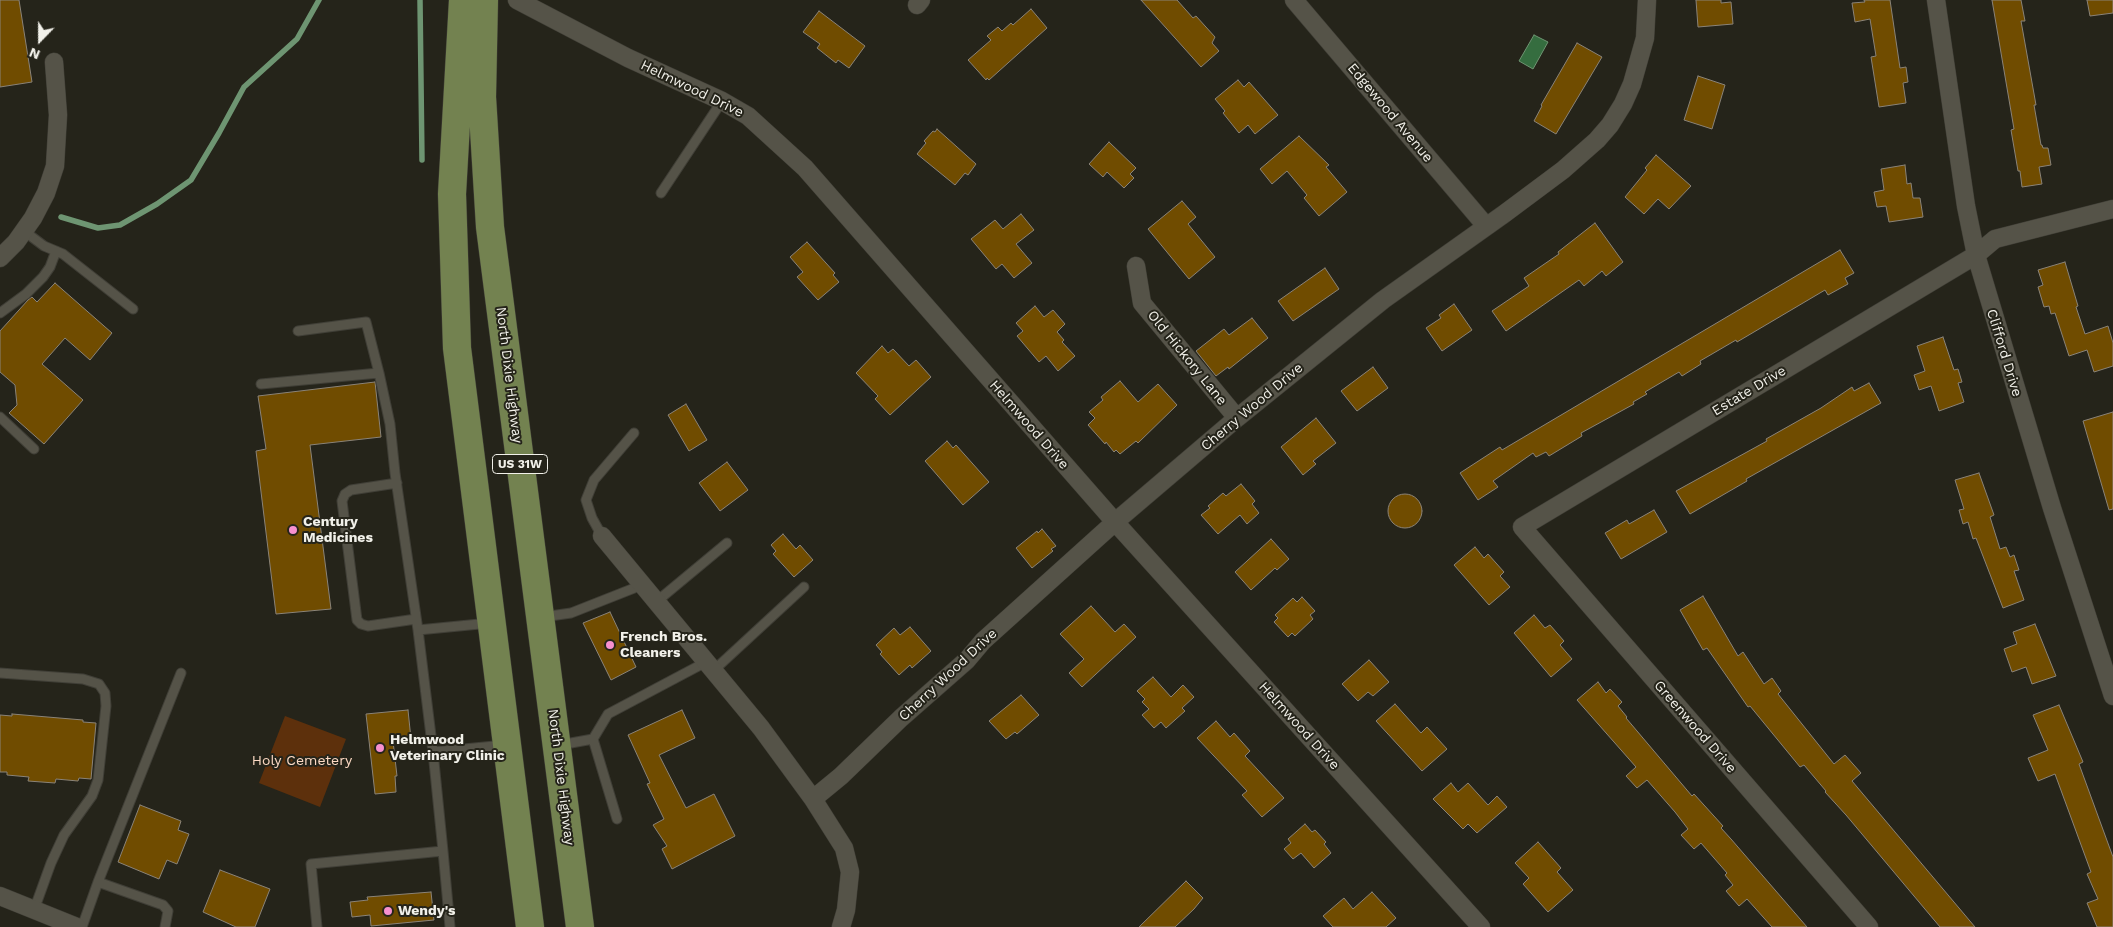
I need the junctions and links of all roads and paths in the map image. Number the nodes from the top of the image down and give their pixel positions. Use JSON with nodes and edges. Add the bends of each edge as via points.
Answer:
{"nodes":[{"id":1,"x":463,"y":0,"type":"edge"},
{"id":2,"x":484,"y":0,"type":"edge"},
{"id":3,"x":517,"y":0,"type":"edge"},
{"id":4,"x":1294,"y":0,"type":"edge"},
{"id":5,"x":1647,"y":0,"type":"edge"},
{"id":6,"x":1936,"y":0,"type":"edge"},
{"id":7,"x":54,"y":62,"type":"dead end"},
{"id":8,"x":722,"y":101,"type":"junction"},
{"id":9,"x":661,"y":193,"type":"dead end"},
{"id":10,"x":2113,"y":209,"type":"edge"},
{"id":11,"x":1486,"y":226,"type":"junction"},
{"id":12,"x":24,"y":231,"type":"junction"},
{"id":13,"x":56,"y":251,"type":"junction"},
{"id":14,"x":1976,"y":255,"type":"junction"},
{"id":15,"x":0,"y":258,"type":"edge"},
{"id":16,"x":1136,"y":266,"type":"dead end"},
{"id":17,"x":133,"y":309,"type":"dead end"},
{"id":18,"x":0,"y":313,"type":"edge"},
{"id":19,"x":298,"y":331,"type":"dead end"},
{"id":20,"x":379,"y":373,"type":"junction"},
{"id":21,"x":261,"y":384,"type":"dead end"},
{"id":22,"x":0,"y":417,"type":"edge"},
{"id":23,"x":1237,"y":418,"type":"junction"},
{"id":24,"x":634,"y":432,"type":"dead end"},
{"id":25,"x":34,"y":449,"type":"dead end"},
{"id":26,"x":396,"y":483,"type":"junction"},
{"id":27,"x":1115,"y":522,"type":"junction"},
{"id":28,"x":1522,"y":527,"type":"joint"},
{"id":29,"x":602,"y":536,"type":"joint"},
{"id":30,"x":727,"y":542,"type":"dead end"},
{"id":31,"x":642,"y":585,"type":"junction"},
{"id":32,"x":804,"y":587,"type":"dead end"},
{"id":33,"x":656,"y":602,"type":"junction"},
{"id":34,"x":540,"y":617,"type":"junction"},
{"id":35,"x":416,"y":619,"type":"junction"},
{"id":36,"x":492,"y":623,"type":"junction"},
{"id":37,"x":418,"y":630,"type":"junction"},
{"id":38,"x":710,"y":666,"type":"junction"},
{"id":39,"x":0,"y":673,"type":"edge"},
{"id":40,"x":181,"y":674,"type":"dead end"},
{"id":41,"x":2113,"y":696,"type":"edge"},
{"id":42,"x":593,"y":739,"type":"junction"},
{"id":43,"x":508,"y":744,"type":"junction"},
{"id":44,"x":556,"y":745,"type":"junction"},
{"id":45,"x":433,"y":752,"type":"junction"},
{"id":46,"x":812,"y":799,"type":"junction"},
{"id":47,"x":617,"y":819,"type":"dead end"},
{"id":48,"x":443,"y":851,"type":"junction"},
{"id":49,"x":98,"y":882,"type":"junction"},
{"id":50,"x":0,"y":896,"type":"edge"},
{"id":51,"x":34,"y":910,"type":"junction"},
{"id":52,"x":77,"y":927,"type":"edge"},
{"id":53,"x":82,"y":927,"type":"edge"},
{"id":54,"x":165,"y":927,"type":"edge"},
{"id":55,"x":317,"y":927,"type":"edge"},
{"id":56,"x":446,"y":927,"type":"edge"},
{"id":57,"x":450,"y":927,"type":"edge"},
{"id":58,"x":530,"y":927,"type":"edge"},
{"id":59,"x":580,"y":927,"type":"edge"},
{"id":60,"x":841,"y":927,"type":"edge"},
{"id":61,"x":1481,"y":927,"type":"edge"},
{"id":62,"x":1869,"y":927,"type":"edge"}],
"edges":[{"from":1,"to":36,"type":"main road","number":"US 31W","via":[[452,194],[457,348]]},
{"from":2,"to":34,"type":"main road","name":"North Dixie Highway","number":"US 31W","via":[[482,97],[490,227]]},
{"from":3,"to":8,"type":"street","name":"Helmwood Drive","via":[[628,58]]},
{"from":4,"to":11,"type":"street","name":"Edgewood Avenue"},
{"from":5,"to":11,"type":"street","name":"Cherry Wood Drive","via":[[1640,59],[1623,104],[1610,125],[1562,170]]},
{"from":6,"to":14,"type":"street","name":"Clifford Drive"},
{"from":7,"to":12,"type":"street","via":[[58,115],[55,166],[46,193]]},
{"from":8,"to":9,"type":"lane"},
{"from":8,"to":27,"type":"street","name":"Helmwood Drive","via":[[748,116],[818,182]]},
{"from":10,"to":14,"type":"street","name":"Estate Drive","via":[[1995,239]]},
{"from":11,"to":23,"type":"street","name":"Cherry Wood Drive","via":[[1383,300]]},
{"from":12,"to":13,"type":"lane"},
{"from":12,"to":15,"type":"street"},
{"from":13,"to":17,"type":"lane"},
{"from":13,"to":18,"type":"lane","via":[[43,277]]},
{"from":14,"to":28,"type":"street","name":"Estate Drive"},
{"from":14,"to":41,"type":"street","name":"Clifford Drive"},
{"from":16,"to":23,"type":"street","name":"Old Hickory Lane","via":[[1142,303]]},
{"from":19,"to":20,"type":"lane","via":[[366,322]]},
{"from":20,"to":21,"type":"lane"},
{"from":20,"to":26,"type":"lane","via":[[390,424]]},
{"from":22,"to":25,"type":"lane"},
{"from":23,"to":27,"type":"street","name":"Cherry Wood Drive"},
{"from":24,"to":29,"type":"lane","via":[[594,480],[586,500]]},
{"from":26,"to":35,"type":"lane"},
{"from":26,"to":35,"type":"lane","via":[[351,490],[342,501],[357,620],[368,626]]},
{"from":27,"to":46,"type":"street","name":"Cherry Wood Drive","via":[[841,776]]},
{"from":27,"to":61,"type":"street","name":"Helmwood Drive"},
{"from":28,"to":62,"type":"street","name":"Greenwood Drive"},
{"from":29,"to":31,"type":"street"},
{"from":30,"to":33,"type":"lane"},
{"from":31,"to":33,"type":"street"},
{"from":31,"to":34,"type":"lane","via":[[571,613]]},
{"from":32,"to":38,"type":"lane"},
{"from":33,"to":38,"type":"street"},
{"from":34,"to":44,"type":"main road","name":"North Dixie Highway","number":"US 31W"},
{"from":35,"to":37,"type":"lane"},
{"from":36,"to":37,"type":"lane"},
{"from":36,"to":43,"type":"main road","number":"US 31W"},
{"from":37,"to":45,"type":"lane"},
{"from":38,"to":42,"type":"lane","via":[[608,714]]},
{"from":38,"to":46,"type":"street","via":[[761,728]]},
{"from":39,"to":51,"type":"lane","via":[[84,679],[99,684],[106,693],[98,780],[92,796],[61,842]]},
{"from":40,"to":49,"type":"lane"},
{"from":42,"to":44,"type":"lane"},
{"from":42,"to":47,"type":"lane"},
{"from":43,"to":45,"type":"lane"},
{"from":43,"to":58,"type":"main road","number":"US 31W"},
{"from":44,"to":59,"type":"main road","name":"North Dixie Highway","number":"US 31W"},
{"from":45,"to":48,"type":"lane"},
{"from":46,"to":60,"type":"street","via":[[844,848],[850,872]]},
{"from":48,"to":55,"type":"lane","via":[[311,864]]},
{"from":48,"to":57,"type":"lane"},
{"from":49,"to":53,"type":"lane"},
{"from":49,"to":54,"type":"lane","via":[[163,905],[168,910]]},
{"from":50,"to":51,"type":"street"},
{"from":51,"to":52,"type":"street"},
{"from":56,"to":57,"type":"lane"}]}
